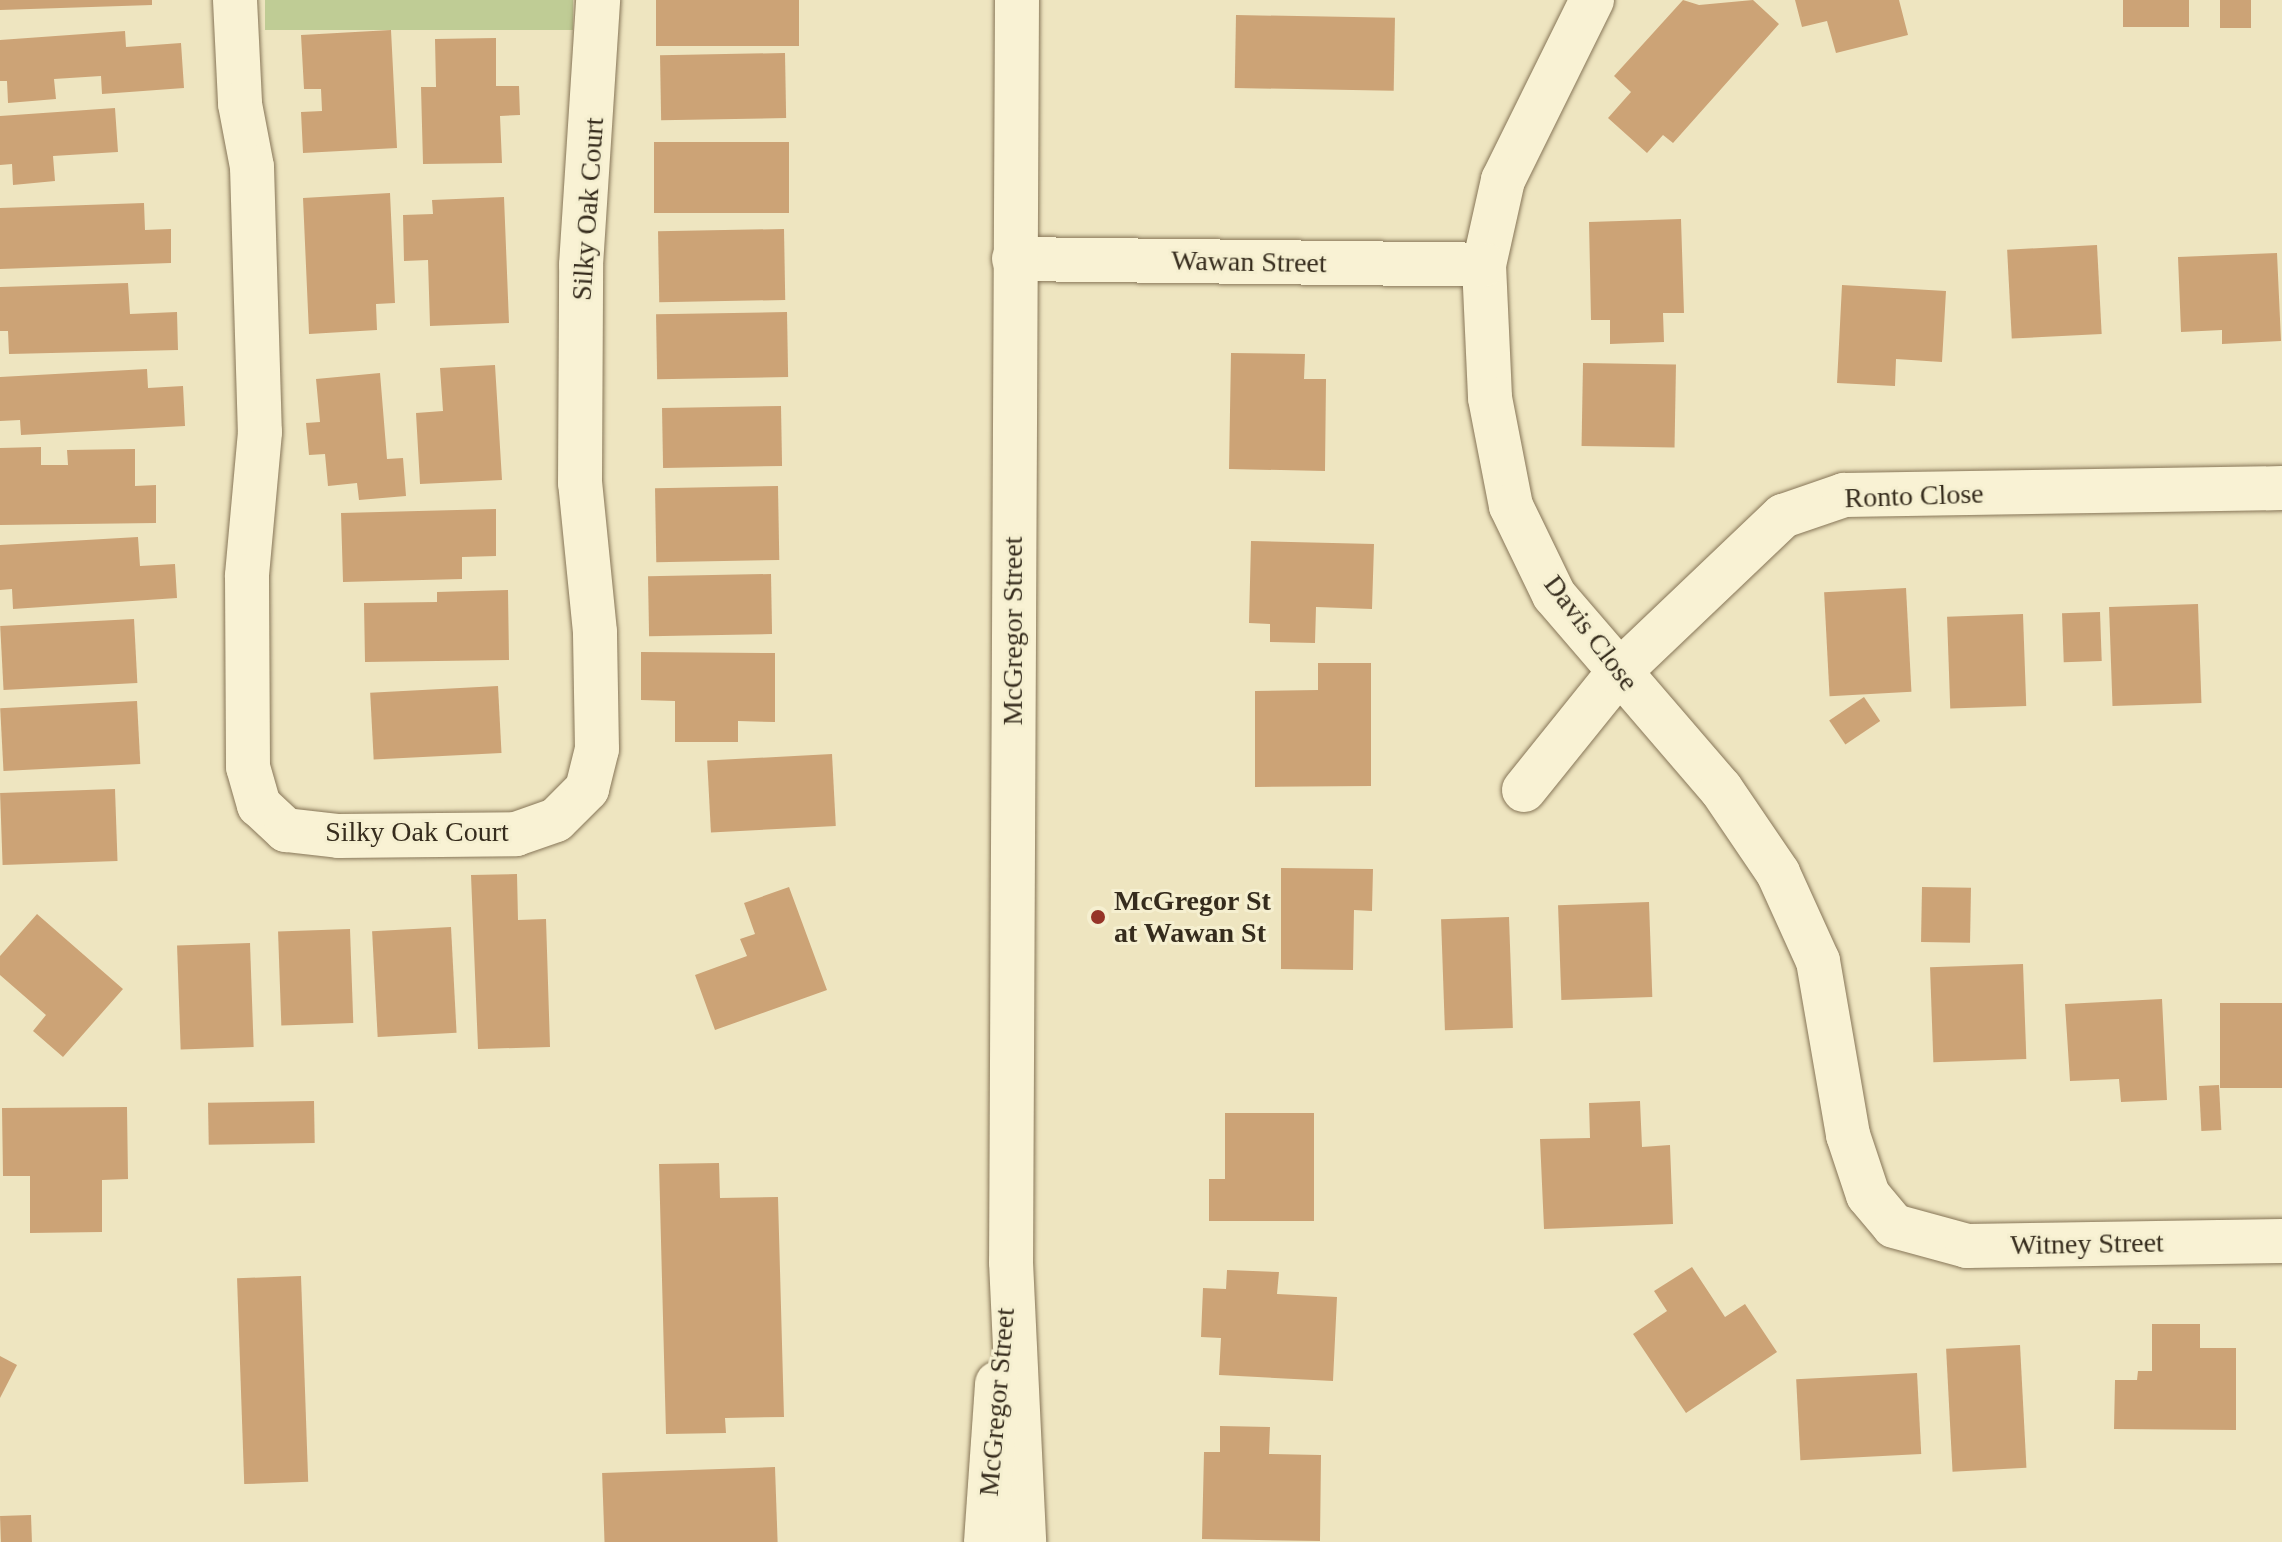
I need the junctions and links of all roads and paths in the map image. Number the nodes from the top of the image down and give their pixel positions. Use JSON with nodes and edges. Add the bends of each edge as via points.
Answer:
{"nodes":[{"id":1,"x":235,"y":0,"type":"edge"},
{"id":2,"x":598,"y":0,"type":"edge"},
{"id":3,"x":1017,"y":0,"type":"edge"},
{"id":4,"x":1592,"y":0,"type":"edge"},
{"id":5,"x":1014,"y":259,"type":"junction"},
{"id":6,"x":1484,"y":265,"type":"junction"},
{"id":7,"x":2282,"y":488,"type":"edge"},
{"id":8,"x":1618,"y":673,"type":"junction"},
{"id":9,"x":1524,"y":790,"type":"dead end"},
{"id":10,"x":1894,"y":1226,"type":"joint"},
{"id":11,"x":2282,"y":1241,"type":"edge"},
{"id":12,"x":1011,"y":1262,"type":"junction"},
{"id":13,"x":986,"y":1542,"type":"edge"},
{"id":14,"x":1024,"y":1542,"type":"edge"}],
"edges":[{"from":1,"to":2,"type":"street","name":"Silky Oak Court","via":[[240,104],[252,167],[260,432],[247,576],[248,767],[259,805],[286,830],[339,836],[516,834],[556,820],[587,789],[597,749],[594,616],[580,483],[581,265]]},
{"from":3,"to":5,"type":"street","name":"McGregor Street"},
{"from":4,"to":6,"type":"street","name":"Davis Close","via":[[1503,180]]},
{"from":5,"to":6,"type":"street","name":"Wawan Street"},
{"from":5,"to":12,"type":"street","name":"McGregor Street"},
{"from":6,"to":8,"type":"street","name":"Davis Close","via":[[1490,398],[1511,506],[1554,595]]},
{"from":7,"to":8,"type":"street","name":"Ronto Close","via":[[1844,495],[1783,516]]},
{"from":8,"to":9,"type":"street","name":"Ronto Close"},
{"from":8,"to":10,"type":"street","name":"Davis Close","via":[[1721,789],[1778,873],[1818,961],[1848,1135],[1863,1180]]},
{"from":10,"to":11,"type":"street","name":"Witney Street","via":[[1967,1246]]},
{"from":12,"to":13,"type":"street","name":"McGregor Street","via":[[988,1463]]},
{"from":12,"to":14,"type":"street","name":"McGregor Street"}]}
